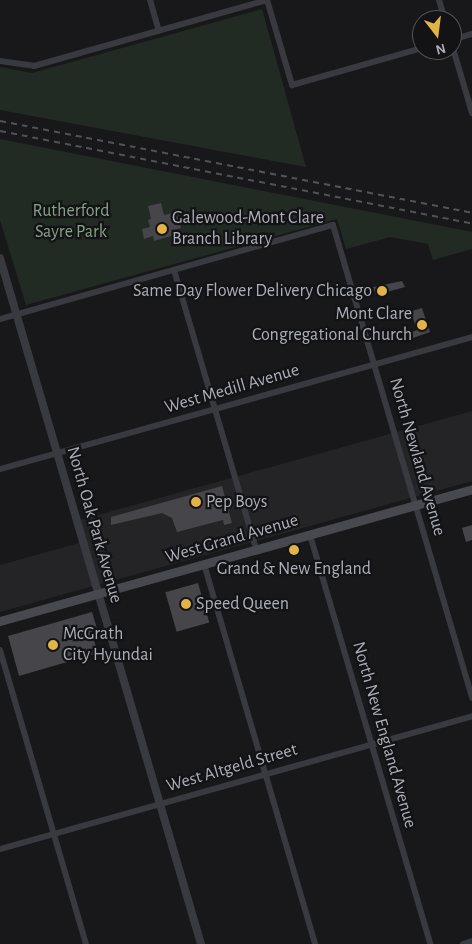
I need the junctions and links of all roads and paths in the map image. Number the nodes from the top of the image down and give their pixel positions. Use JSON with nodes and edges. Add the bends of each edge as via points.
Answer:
{"nodes":[{"id":1,"x":150,"y":0,"type":"edge"},
{"id":2,"x":267,"y":0,"type":"edge"},
{"id":3,"x":159,"y":31,"type":"junction"},
{"id":4,"x":412,"y":51,"type":"edge"},
{"id":5,"x":456,"y":60,"type":"edge"},
{"id":6,"x":0,"y":61,"type":"edge"},
{"id":7,"x":472,"y":113,"type":"edge"},
{"id":8,"x":0,"y":258,"type":"edge"},
{"id":9,"x":174,"y":270,"type":"junction"},
{"id":10,"x":16,"y":314,"type":"junction"},
{"id":11,"x":0,"y":319,"type":"edge"},
{"id":12,"x":472,"y":337,"type":"edge"},
{"id":13,"x":374,"y":364,"type":"junction"},
{"id":14,"x":215,"y":409,"type":"junction"},
{"id":15,"x":57,"y":452,"type":"junction"},
{"id":16,"x":0,"y":469,"type":"edge"},
{"id":17,"x":472,"y":489,"type":"edge"},
{"id":18,"x":415,"y":505,"type":"junction"},
{"id":19,"x":310,"y":535,"type":"junction"},
{"id":20,"x":256,"y":550,"type":"junction"},
{"id":21,"x":204,"y":564,"type":"junction"},
{"id":22,"x":98,"y":593,"type":"junction"},
{"id":23,"x":0,"y":621,"type":"edge"},
{"id":24,"x":0,"y":650,"type":"edge"},
{"id":25,"x":472,"y":698,"type":"edge"},
{"id":26,"x":472,"y":716,"type":"edge"},
{"id":27,"x":371,"y":745,"type":"junction"},
{"id":28,"x":266,"y":774,"type":"junction"},
{"id":29,"x":160,"y":804,"type":"junction"},
{"id":30,"x":54,"y":834,"type":"junction"},
{"id":31,"x":0,"y":849,"type":"edge"},
{"id":32,"x":472,"y":942,"type":"edge"},
{"id":33,"x":86,"y":944,"type":"edge"},
{"id":34,"x":201,"y":944,"type":"edge"},
{"id":35,"x":315,"y":944,"type":"edge"},
{"id":36,"x":430,"y":944,"type":"edge"},
{"id":37,"x":463,"y":944,"type":"edge"}],
"edges":[{"from":1,"to":3,"type":"street"},
{"from":2,"to":3,"type":"street"},
{"from":2,"to":4,"type":"street","via":[[292,85]]},
{"from":3,"to":6,"type":"street","via":[[34,66]]},
{"from":5,"to":7,"type":"street"},
{"from":8,"to":10,"type":"street","name":"North Oak Park Avenue"},
{"from":9,"to":10,"type":"street"},
{"from":9,"to":13,"type":"street","name":"North Newland Avenue","via":[[333,225]]},
{"from":9,"to":14,"type":"street"},
{"from":10,"to":11,"type":"street"},
{"from":10,"to":15,"type":"street","name":"North Oak Park Avenue"},
{"from":12,"to":13,"type":"street","name":"West Medill Avenue"},
{"from":13,"to":14,"type":"street","name":"West Medill Avenue"},
{"from":13,"to":18,"type":"street","name":"North Newland Avenue"},
{"from":14,"to":15,"type":"street","name":"West Medill Avenue"},
{"from":14,"to":20,"type":"street"},
{"from":15,"to":16,"type":"street","name":"West Medill Avenue"},
{"from":15,"to":22,"type":"street","name":"North Oak Park Avenue"},
{"from":17,"to":18,"type":"main road","name":"West Grand Avenue"},
{"from":18,"to":19,"type":"main road","name":"West Grand Avenue"},
{"from":18,"to":25,"type":"street","name":"North Newland Avenue"},
{"from":19,"to":20,"type":"main road","name":"West Grand Avenue"},
{"from":19,"to":27,"type":"street","name":"North New England Avenue"},
{"from":20,"to":21,"type":"main road","name":"West Grand Avenue"},
{"from":21,"to":22,"type":"main road","name":"West Grand Avenue"},
{"from":21,"to":28,"type":"street"},
{"from":22,"to":23,"type":"main road","name":"West Grand Avenue"},
{"from":22,"to":29,"type":"street","name":"North Oak Park Avenue"},
{"from":24,"to":30,"type":"street"},
{"from":26,"to":27,"type":"street","name":"West Altgeld Street"},
{"from":27,"to":28,"type":"street","name":"West Altgeld Street"},
{"from":27,"to":36,"type":"street","name":"North New England Avenue"},
{"from":28,"to":29,"type":"street","name":"West Altgeld Street"},
{"from":28,"to":35,"type":"street"},
{"from":29,"to":30,"type":"street","name":"West Altgeld Street"},
{"from":29,"to":34,"type":"street","name":"North Oak Park Avenue"},
{"from":30,"to":31,"type":"street","name":"West Altgeld Street"},
{"from":30,"to":33,"type":"street"},
{"from":32,"to":37,"type":"street"}]}
